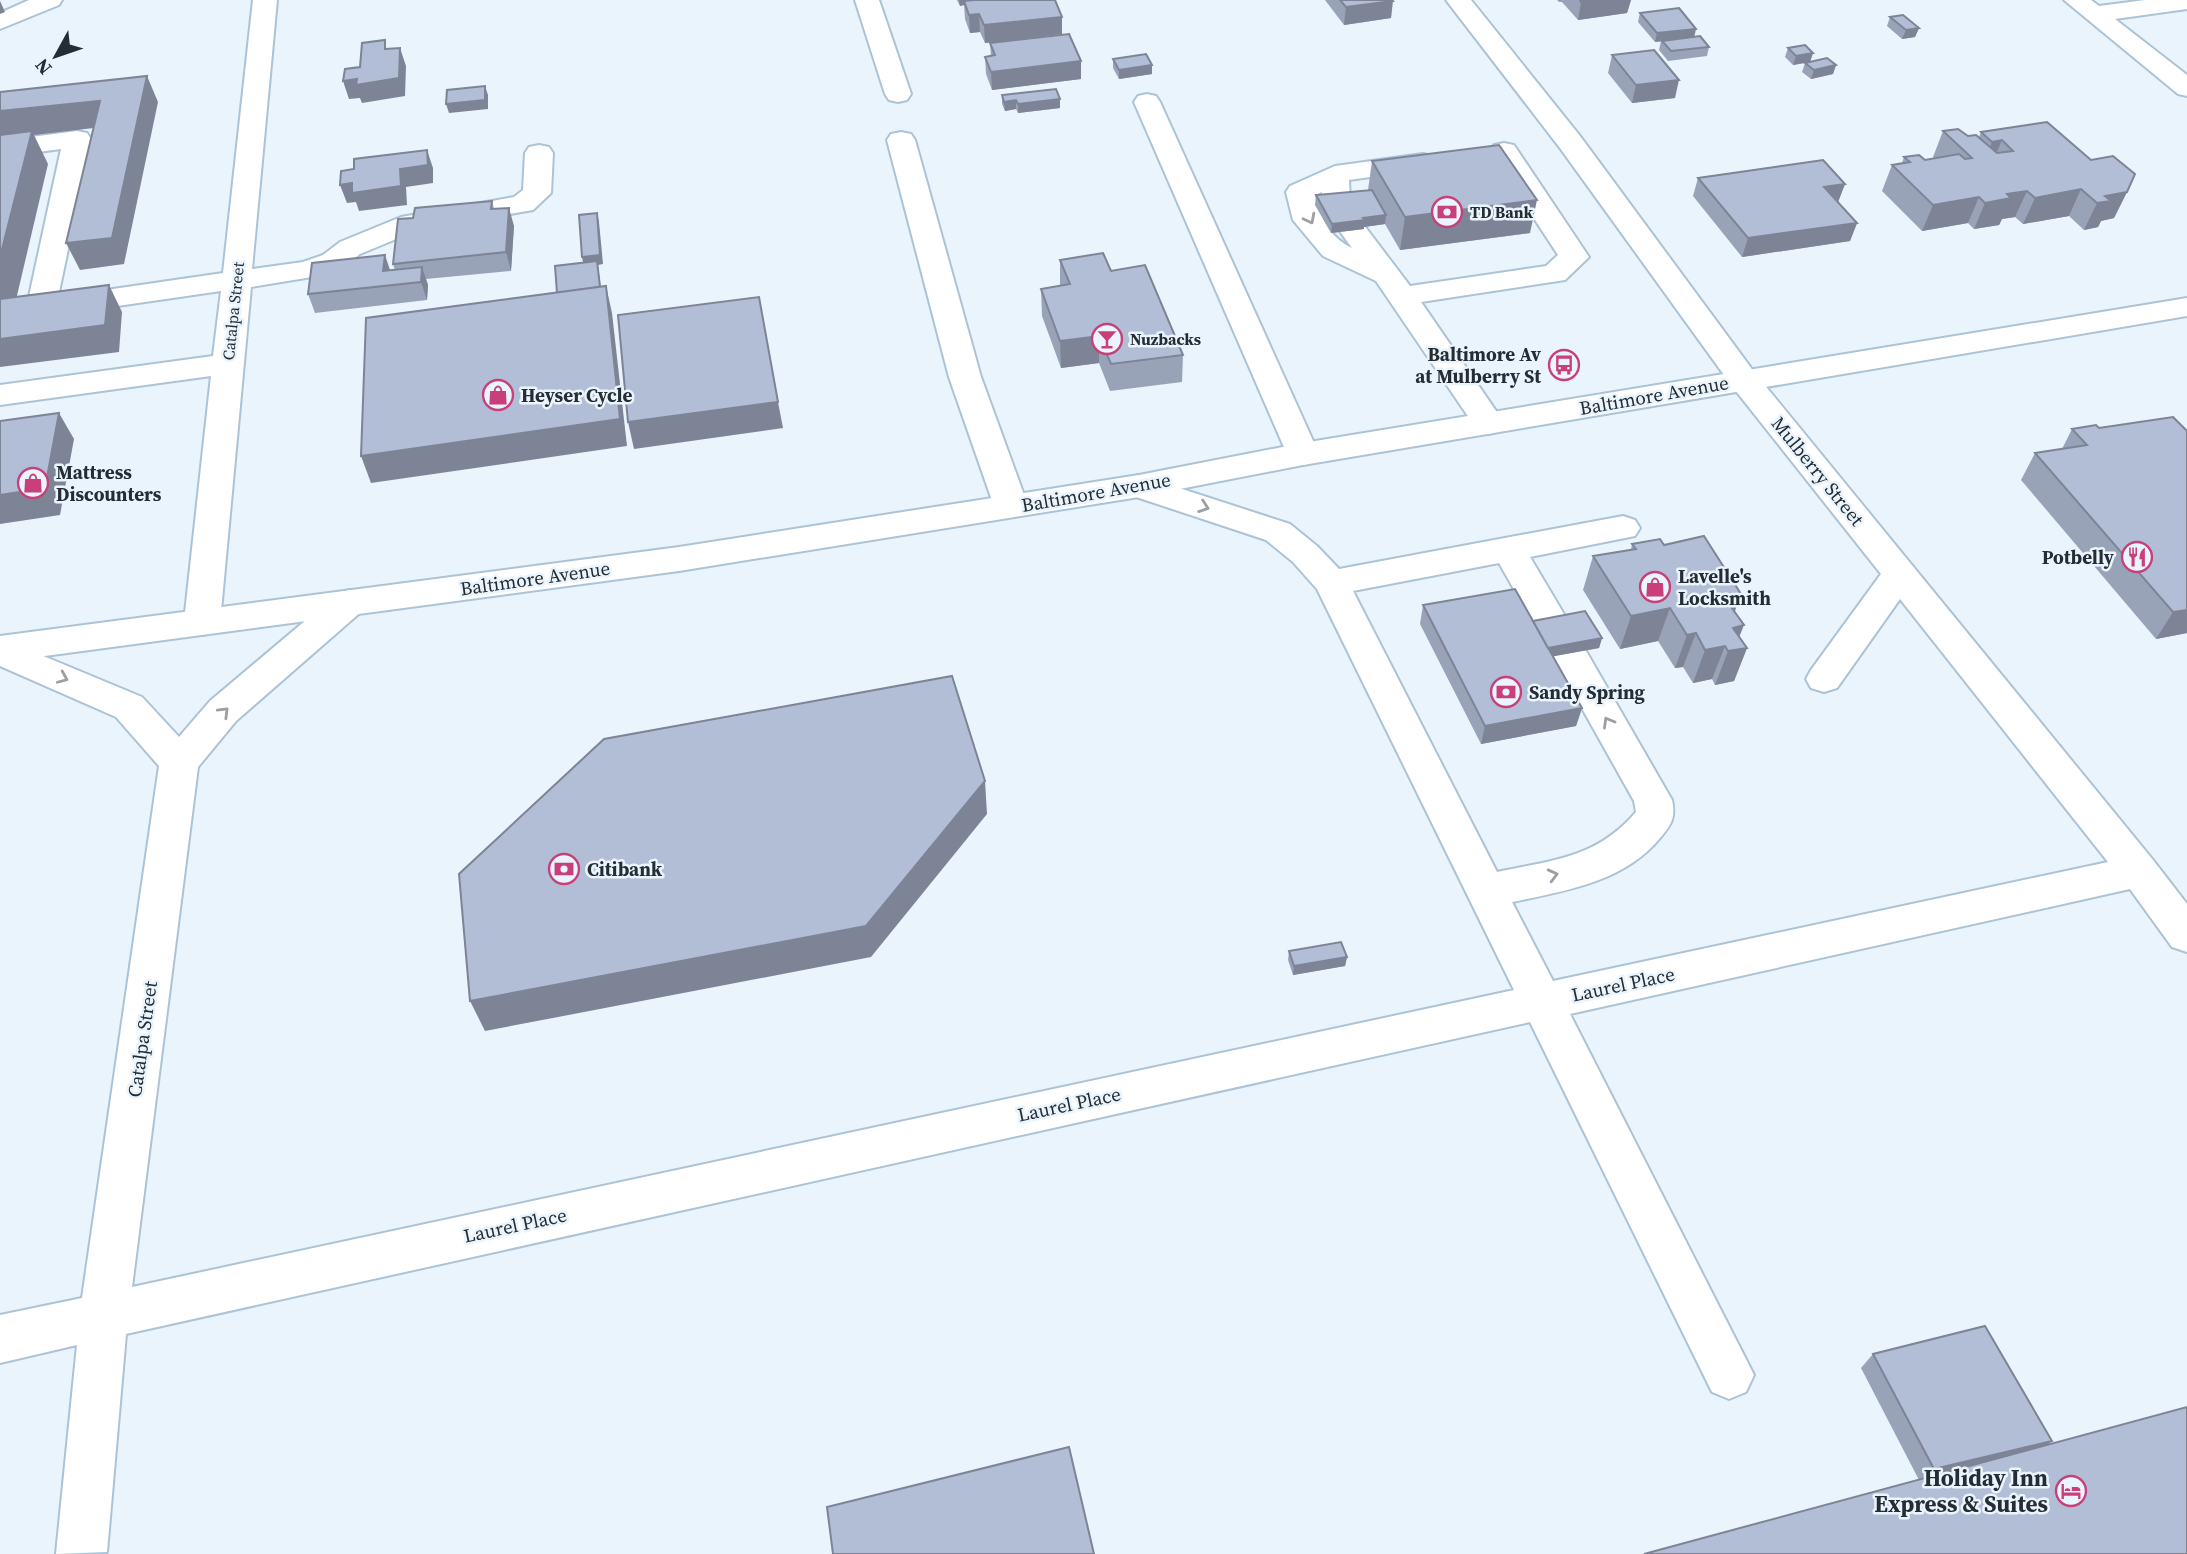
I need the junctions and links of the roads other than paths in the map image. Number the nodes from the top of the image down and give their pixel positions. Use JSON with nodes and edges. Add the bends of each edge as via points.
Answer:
{"nodes":[{"id":1,"x":265,"y":0,"type":"edge"},
{"id":2,"x":867,"y":0,"type":"edge"},
{"id":3,"x":1458,"y":0,"type":"edge"},
{"id":4,"x":44,"y":1,"type":"edge"},
{"id":5,"x":2187,"y":2,"type":"edge"},
{"id":6,"x":2085,"y":7,"type":"edge"},
{"id":7,"x":0,"y":22,"type":"edge"},
{"id":8,"x":2187,"y":88,"type":"edge"},
{"id":9,"x":898,"y":94,"type":"dead end"},
{"id":10,"x":1147,"y":102,"type":"dead end"},
{"id":11,"x":901,"y":140,"type":"dead end"},
{"id":12,"x":0,"y":149,"type":"edge"},
{"id":13,"x":1513,"y":150,"type":"junction"},
{"id":14,"x":539,"y":153,"type":"dead end"},
{"id":15,"x":1353,"y":230,"type":"edge"},
{"id":16,"x":236,"y":282,"type":"junction"},
{"id":17,"x":1395,"y":287,"type":"junction"},
{"id":18,"x":2187,"y":307,"type":"edge"},
{"id":19,"x":41,"y":308,"type":"junction"},
{"id":20,"x":0,"y":314,"type":"edge"},
{"id":21,"x":228,"y":364,"type":"junction"},
{"id":22,"x":1743,"y":379,"type":"junction"},
{"id":23,"x":0,"y":395,"type":"edge"},
{"id":24,"x":1489,"y":424,"type":"junction"},
{"id":25,"x":1303,"y":454,"type":"junction"},
{"id":26,"x":1139,"y":486,"type":"junction"},
{"id":27,"x":1011,"y":506,"type":"junction"},
{"id":28,"x":1623,"y":528,"type":"dead end"},
{"id":29,"x":1508,"y":549,"type":"junction"},
{"id":30,"x":1900,"y":573,"type":"junction"},
{"id":31,"x":1331,"y":583,"type":"junction"},
{"id":32,"x":350,"y":602,"type":"junction"},
{"id":33,"x":202,"y":622,"type":"junction"},
{"id":34,"x":0,"y":650,"type":"edge"},
{"id":35,"x":1824,"y":679,"type":"dead end"},
{"id":36,"x":179,"y":763,"type":"junction"},
{"id":37,"x":2139,"y":871,"type":"junction"},
{"id":38,"x":1487,"y":891,"type":"junction"},
{"id":39,"x":2187,"y":935,"type":"edge"},
{"id":40,"x":1542,"y":1001,"type":"junction"},
{"id":41,"x":104,"y":1315,"type":"junction"},
{"id":42,"x":0,"y":1339,"type":"edge"},
{"id":43,"x":1729,"y":1374,"type":"dead end"},
{"id":44,"x":81,"y":1552,"type":"edge"}],
"edges":[{"from":1,"to":16,"type":"street","name":"Catalpa Street"},
{"from":2,"to":9,"type":"street"},
{"from":3,"to":13,"type":"street","name":"Mulberry Street"},
{"from":4,"to":7,"type":"street"},
{"from":5,"to":6,"type":"street"},
{"from":6,"to":8,"type":"street"},
{"from":10,"to":25,"type":"street"},
{"from":11,"to":27,"type":"street","via":[[965,377]]},
{"from":12,"to":19,"type":"street","via":[[77,139]]},
{"from":13,"to":17,"type":"street","via":[[1574,257],[1555,274]]},
{"from":13,"to":17,"type":"street","one_way":true,"via":[[1300,192],[1307,220],[1333,250]]},
{"from":13,"to":22,"type":"street","name":"Mulberry Street"},
{"from":14,"to":16,"type":"street","via":[[537,193],[523,204],[426,218],[308,270]]},
{"from":15,"to":17,"type":"street"},
{"from":16,"to":19,"type":"street"},
{"from":16,"to":21,"type":"street","name":"Catalpa Street"},
{"from":17,"to":24,"type":"street"},
{"from":18,"to":22,"type":"street","name":"Baltimore Avenue"},
{"from":19,"to":20,"type":"street"},
{"from":21,"to":23,"type":"street"},
{"from":21,"to":33,"type":"street","name":"Catalpa Street"},
{"from":22,"to":24,"type":"street","name":"Baltimore Avenue"},
{"from":22,"to":30,"type":"street","name":"Mulberry Street"},
{"from":24,"to":25,"type":"street","name":"Baltimore Avenue"},
{"from":25,"to":26,"type":"street","name":"Baltimore Avenue"},
{"from":26,"to":27,"type":"street","name":"Baltimore Avenue"},
{"from":26,"to":31,"type":"street","one_way":true,"via":[[1278,532]]},
{"from":27,"to":32,"type":"street","name":"Baltimore Avenue","via":[[679,559]]},
{"from":28,"to":29,"type":"street"},
{"from":29,"to":31,"type":"street"},
{"from":38,"to":29,"type":"street","one_way":true,"via":[[1616,855],[1656,815],[1653,800]]},
{"from":30,"to":35,"type":"street"},
{"from":30,"to":37,"type":"street","name":"Mulberry Street"},
{"from":31,"to":38,"type":"street"},
{"from":32,"to":33,"type":"street","name":"Baltimore Avenue"},
{"from":36,"to":32,"type":"street","one_way":true,"via":[[223,711]]},
{"from":33,"to":34,"type":"street","name":"Baltimore Avenue"},
{"from":34,"to":36,"type":"street","one_way":true,"via":[[129,707]]},
{"from":36,"to":41,"type":"street","name":"Catalpa Street"},
{"from":37,"to":39,"type":"street","name":"Mulberry Street"},
{"from":37,"to":40,"type":"street","name":"Laurel Place"},
{"from":38,"to":40,"type":"street"},
{"from":40,"to":41,"type":"street","name":"Laurel Place"},
{"from":40,"to":43,"type":"street"},
{"from":41,"to":42,"type":"street","name":"Laurel Place"},
{"from":41,"to":44,"type":"street","name":"Catalpa Street"}]}
